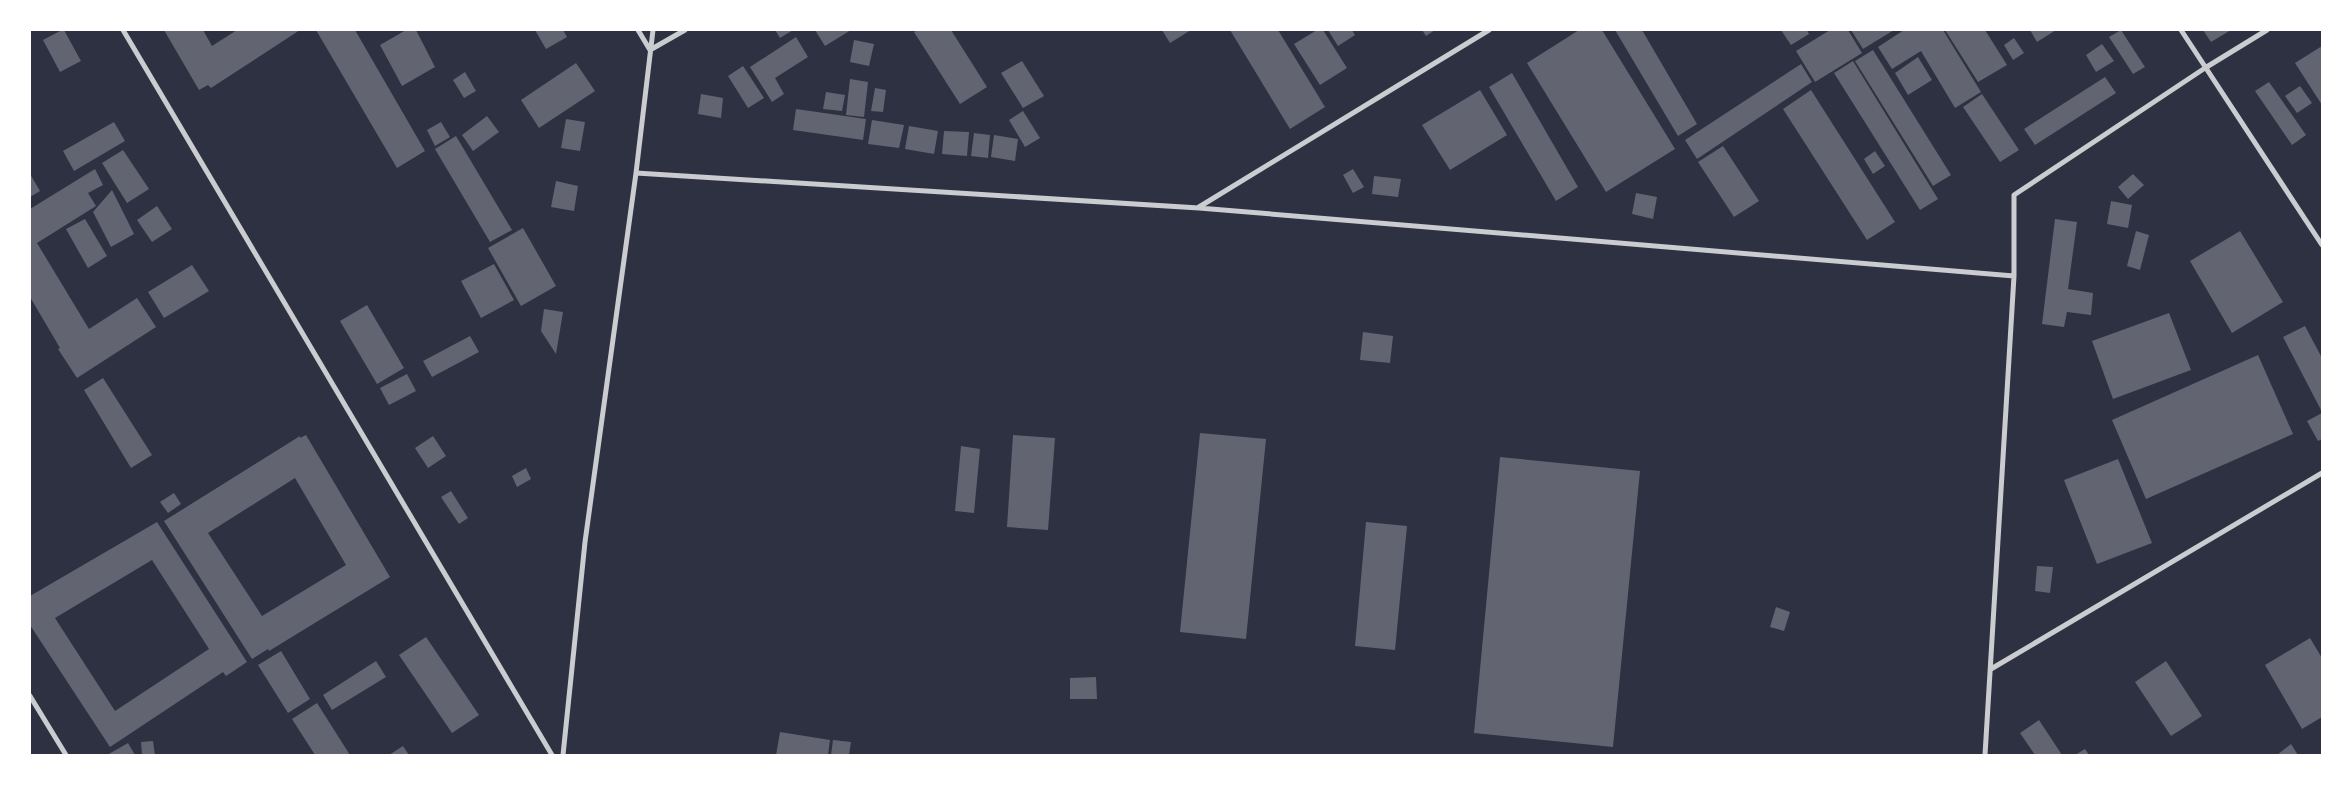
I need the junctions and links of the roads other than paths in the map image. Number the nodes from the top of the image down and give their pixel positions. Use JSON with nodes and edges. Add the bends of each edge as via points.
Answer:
{"nodes":[{"id":1,"x":123,"y":30,"type":"edge"},
{"id":2,"x":638,"y":30,"type":"edge"},
{"id":3,"x":653,"y":30,"type":"edge"},
{"id":4,"x":685,"y":30,"type":"edge"},
{"id":5,"x":1489,"y":30,"type":"edge"},
{"id":6,"x":2181,"y":30,"type":"edge"},
{"id":7,"x":2267,"y":30,"type":"edge"},
{"id":8,"x":650,"y":50,"type":"junction"},
{"id":9,"x":2204,"y":68,"type":"junction"},
{"id":10,"x":636,"y":173,"type":"junction"},
{"id":11,"x":1199,"y":208,"type":"junction"},
{"id":12,"x":2322,"y":245,"type":"edge"},
{"id":13,"x":2014,"y":276,"type":"junction"},
{"id":14,"x":2322,"y":473,"type":"edge"},
{"id":15,"x":1991,"y":669,"type":"junction"},
{"id":16,"x":30,"y":696,"type":"edge"},
{"id":17,"x":66,"y":755,"type":"edge"},
{"id":18,"x":552,"y":755,"type":"edge"},
{"id":19,"x":563,"y":755,"type":"edge"},
{"id":20,"x":1986,"y":755,"type":"edge"}],
"edges":[{"from":1,"to":18,"type":"street"},
{"from":2,"to":8,"type":"street"},
{"from":3,"to":8,"type":"street"},
{"from":4,"to":8,"type":"street"},
{"from":5,"to":11,"type":"street"},
{"from":6,"to":9,"type":"street"},
{"from":7,"to":9,"type":"street"},
{"from":8,"to":10,"type":"street"},
{"from":9,"to":12,"type":"street"},
{"from":9,"to":13,"type":"street","via":[[2014,195]]},
{"from":10,"to":11,"type":"street"},
{"from":10,"to":19,"type":"street","via":[[585,542]]},
{"from":11,"to":13,"type":"street"},
{"from":13,"to":15,"type":"street"},
{"from":14,"to":15,"type":"street"},
{"from":15,"to":20,"type":"street"},
{"from":16,"to":17,"type":"street"}]}
